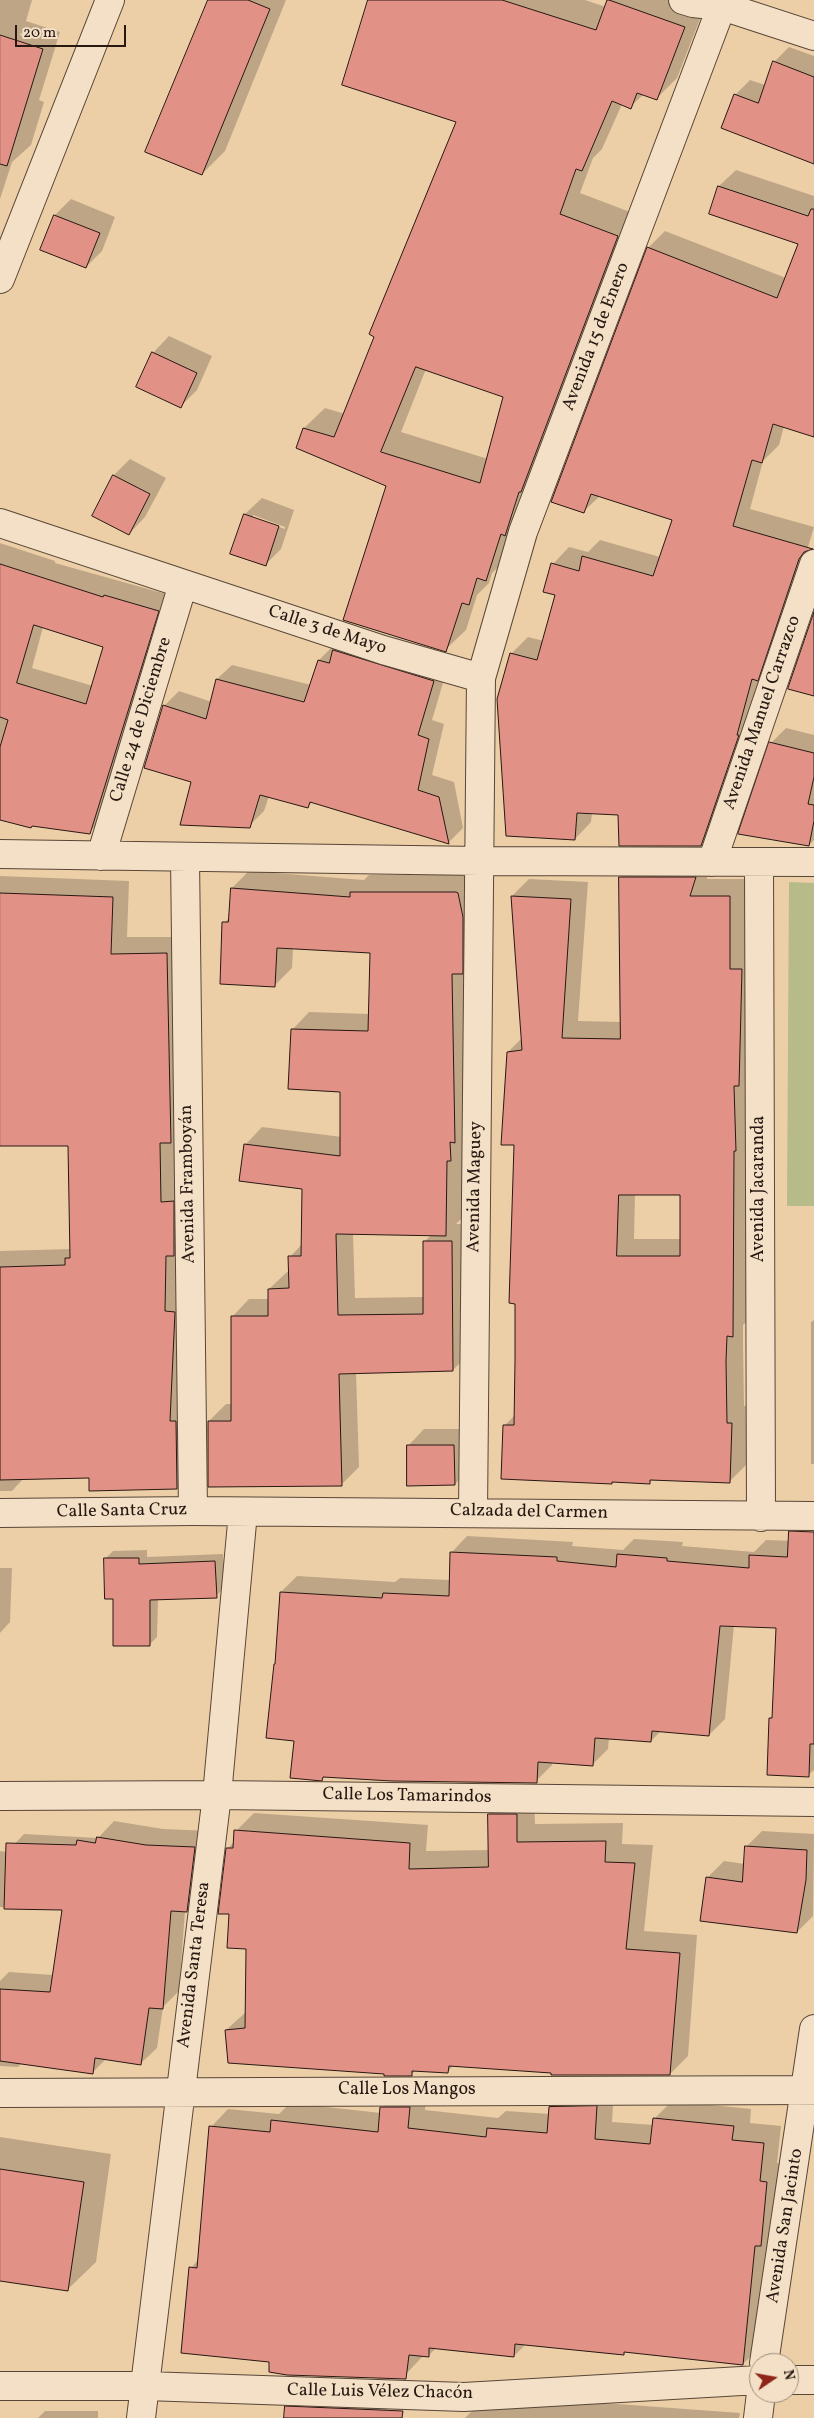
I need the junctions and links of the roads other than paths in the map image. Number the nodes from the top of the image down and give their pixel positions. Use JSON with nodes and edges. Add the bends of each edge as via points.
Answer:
{"nodes":[{"id":1,"x":110,"y":0,"type":"edge"},
{"id":2,"x":683,"y":0,"type":"edge"},
{"id":3,"x":723,"y":3,"type":"edge"},
{"id":4,"x":814,"y":36,"type":"edge"},
{"id":5,"x":0,"y":279,"type":"edge"},
{"id":6,"x":0,"y":523,"type":"edge"},
{"id":7,"x":814,"y":564,"type":"edge"},
{"id":8,"x":183,"y":584,"type":"junction"},
{"id":9,"x":808,"y":596,"type":"edge"},
{"id":10,"x":481,"y":678,"type":"junction"},
{"id":11,"x":0,"y":854,"type":"edge"},
{"id":12,"x":101,"y":856,"type":"junction"},
{"id":13,"x":185,"y":858,"type":"junction"},
{"id":14,"x":480,"y":861,"type":"junction"},
{"id":15,"x":712,"y":862,"type":"junction"},
{"id":16,"x":759,"y":862,"type":"junction"},
{"id":17,"x":814,"y":862,"type":"edge"},
{"id":18,"x":193,"y":1511,"type":"junction"},
{"id":19,"x":243,"y":1512,"type":"junction"},
{"id":20,"x":473,"y":1512,"type":"junction"},
{"id":21,"x":0,"y":1513,"type":"edge"},
{"id":22,"x":814,"y":1516,"type":"edge"},
{"id":23,"x":760,"y":1517,"type":"junction"},
{"id":24,"x":217,"y":1795,"type":"junction"},
{"id":25,"x":0,"y":1796,"type":"edge"},
{"id":26,"x":814,"y":1802,"type":"edge"},
{"id":27,"x":814,"y":2029,"type":"edge"},
{"id":28,"x":810,"y":2090,"type":"edge"},
{"id":29,"x":179,"y":2091,"type":"junction"},
{"id":30,"x":0,"y":2093,"type":"edge"},
{"id":31,"x":766,"y":2353,"type":"edge"},
{"id":32,"x":799,"y":2380,"type":"edge"},
{"id":33,"x":814,"y":2380,"type":"edge"},
{"id":34,"x":749,"y":2381,"type":"edge"},
{"id":35,"x":0,"y":2386,"type":"edge"},
{"id":36,"x":146,"y":2386,"type":"junction"},
{"id":37,"x":759,"y":2403,"type":"edge"},
{"id":38,"x":141,"y":2418,"type":"edge"},
{"id":39,"x":758,"y":2418,"type":"edge"}],
"edges":[{"from":1,"to":5,"type":"street"},
{"from":2,"to":3,"type":"street","via":[[693,4]]},
{"from":3,"to":4,"type":"street"},
{"from":3,"to":10,"type":"street","name":"Avenida 15 de Enero","via":[[524,532]]},
{"from":6,"to":8,"type":"street","name":"Calle 3 de Mayo"},
{"from":7,"to":9,"type":"street","name":"Avenida Manuel Carrazco"},
{"from":8,"to":10,"type":"street","name":"Calle 3 de Mayo","via":[[383,650]]},
{"from":8,"to":12,"type":"street","name":"Calle 24 de Diciembre"},
{"from":9,"to":15,"type":"street","name":"Avenida Manuel Carrazco"},
{"from":10,"to":14,"type":"street"},
{"from":11,"to":12,"type":"street"},
{"from":12,"to":13,"type":"street"},
{"from":13,"to":14,"type":"street"},
{"from":13,"to":18,"type":"street","name":"Avenida Framboyán"},
{"from":14,"to":15,"type":"street"},
{"from":14,"to":20,"type":"street","name":"Avenida Maguey"},
{"from":15,"to":16,"type":"street"},
{"from":16,"to":17,"type":"street"},
{"from":16,"to":23,"type":"street","name":"Avenida Jacaranda"},
{"from":18,"to":19,"type":"street","name":"Calle Santa Cruz"},
{"from":18,"to":21,"type":"street","name":"Calle Santa Cruz"},
{"from":19,"to":20,"type":"street","name":"Calzada del Carmen"},
{"from":19,"to":24,"type":"street","name":"Avenida Santa Teresa"},
{"from":20,"to":23,"type":"street","name":"Calzada del Carmen"},
{"from":22,"to":23,"type":"street","name":"Calzada del Carmen"},
{"from":24,"to":25,"type":"street","name":"Calle Los Tamarindos"},
{"from":24,"to":26,"type":"street","name":"Calle Los Tamarindos"},
{"from":24,"to":29,"type":"street","name":"Avenida Santa Teresa"},
{"from":27,"to":28,"type":"street","name":"Avenida San Jacinto"},
{"from":28,"to":29,"type":"street","name":"Calle Los Mangos"},
{"from":28,"to":31,"type":"street","name":"Avenida San Jacinto"},
{"from":29,"to":30,"type":"street","name":"Calle Los Mangos"},
{"from":29,"to":36,"type":"street","name":"Avenida Santa Teresa"},
{"from":32,"to":33,"type":"street"},
{"from":34,"to":36,"type":"street","name":"Calle Luis Vélez Chacón","via":[[464,2397]]},
{"from":35,"to":36,"type":"street","name":"Calle Luis Vélez Chacón"},
{"from":36,"to":38,"type":"street","name":"Avenida Santa Teresa"},
{"from":37,"to":39,"type":"street"}]}
